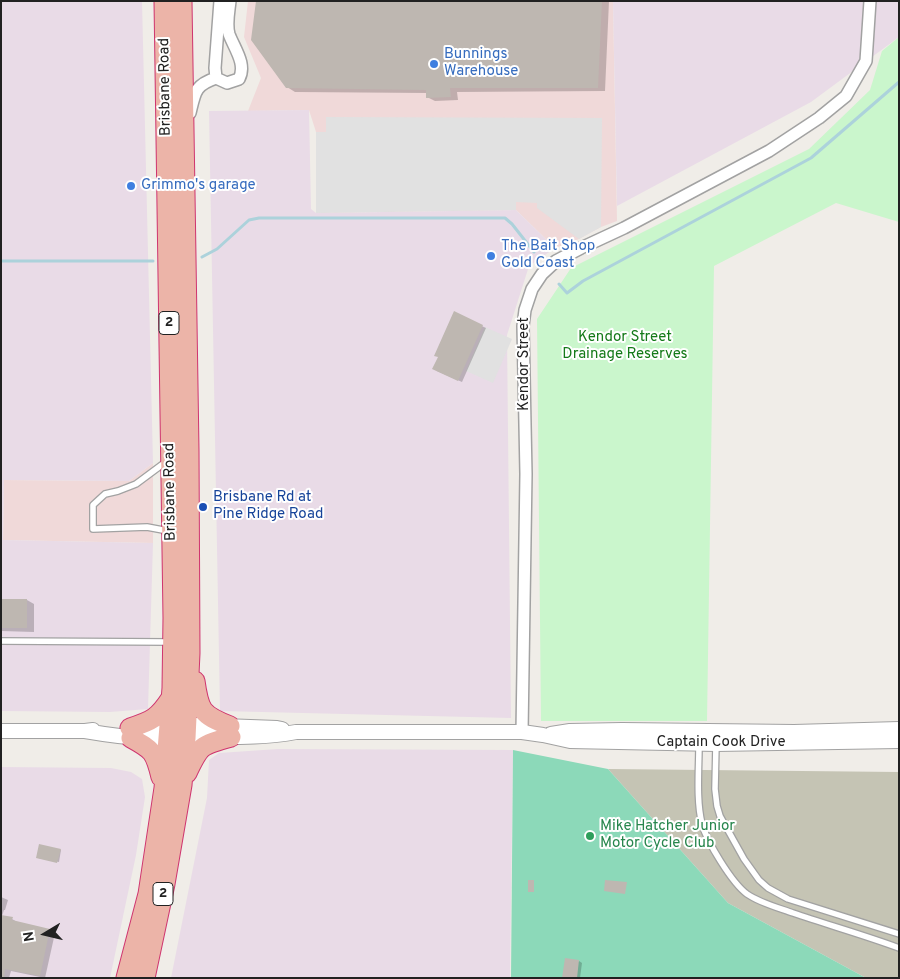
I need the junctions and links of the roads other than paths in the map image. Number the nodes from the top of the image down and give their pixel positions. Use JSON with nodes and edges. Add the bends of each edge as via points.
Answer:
{"nodes":[{"id":1,"x":164,"y":1,"type":"edge"},
{"id":2,"x":182,"y":1,"type":"edge"},
{"id":3,"x":220,"y":1,"type":"edge"},
{"id":4,"x":230,"y":1,"type":"edge"},
{"id":5,"x":870,"y":1,"type":"edge"},
{"id":6,"x":216,"y":78,"type":"junction"},
{"id":7,"x":184,"y":137,"type":"junction"},
{"id":8,"x":171,"y":459,"type":"junction"},
{"id":9,"x":172,"y":540,"type":"junction"},
{"id":10,"x":1,"y":641,"type":"edge"},
{"id":11,"x":173,"y":642,"type":"junction"},
{"id":12,"x":190,"y":652,"type":"junction"},
{"id":13,"x":171,"y":698,"type":"junction"},
{"id":14,"x":899,"y":729,"type":"edge"},
{"id":15,"x":1,"y":730,"type":"edge"},
{"id":16,"x":177,"y":732,"type":"junction"},
{"id":17,"x":230,"y":732,"type":"junction"},
{"id":18,"x":522,"y":732,"type":"junction"},
{"id":19,"x":130,"y":733,"type":"junction"},
{"id":20,"x":700,"y":738,"type":"junction"},
{"id":21,"x":717,"y":738,"type":"junction"},
{"id":22,"x":899,"y":741,"type":"edge"},
{"id":23,"x":173,"y":786,"type":"junction"},
{"id":24,"x":899,"y":934,"type":"edge"},
{"id":25,"x":899,"y":948,"type":"edge"},
{"id":26,"x":126,"y":978,"type":"edge"},
{"id":27,"x":145,"y":978,"type":"edge"}],
"edges":[{"from":1,"to":8,"type":"highway","name":"Brisbane Road","number":"2"},
{"from":2,"to":7,"type":"highway","name":"Brisbane Road","number":"2"},
{"from":3,"to":6,"type":"street"},
{"from":4,"to":6,"type":"street","via":[[228,28],[241,62],[241,75],[227,83]]},
{"from":5,"to":18,"type":"street","name":"Kendor Street","via":[[866,61],[846,96],[769,151],[556,262],[532,289],[523,326],[526,474]]},
{"from":6,"to":7,"type":"street","via":[[203,83],[194,95]]},
{"from":7,"to":12,"type":"highway","name":"Brisbane Road","number":"2"},
{"from":8,"to":9,"type":"highway","name":"Brisbane Road","number":"2"},
{"from":8,"to":9,"type":"lane","via":[[136,484],[105,494],[94,505],[93,529],[148,527],[163,530]]},
{"from":9,"to":11,"type":"highway","name":"Brisbane Road","number":"2"},
{"from":10,"to":11,"type":"lane"},
{"from":11,"to":13,"type":"highway","name":"Brisbane Road","number":"2"},
{"from":12,"to":16,"type":"highway","name":"Brisbane Road","number":"2"},
{"from":12,"to":17,"type":"highway","via":[[200,706]]},
{"from":13,"to":16,"type":"highway","name":"Brisbane Road","number":"2"},
{"from":13,"to":19,"type":"highway","via":[[155,718]]},
{"from":14,"to":21,"type":"street","name":"Captain Cook Drive"},
{"from":15,"to":19,"type":"street","name":"Captain Cook Drive","via":[[85,731],[120,737]]},
{"from":16,"to":17,"type":"street","name":"Captain Cook Drive"},
{"from":16,"to":19,"type":"street","name":"Captain Cook Drive"},
{"from":16,"to":23,"type":"highway","name":"Brisbane Road","number":"2"},
{"from":17,"to":18,"type":"street","name":"Captain Cook Drive","via":[[277,728],[296,732]]},
{"from":17,"to":23,"type":"highway","via":[[202,748]]},
{"from":18,"to":20,"type":"street","name":"Captain Cook Drive","via":[[570,741]]},
{"from":19,"to":23,"type":"highway","via":[[154,754]]},
{"from":20,"to":21,"type":"street","name":"Captain Cook Drive"},
{"from":20,"to":25,"type":"lane","via":[[702,824],[737,885],[750,896],[771,905]]},
{"from":21,"to":22,"type":"street","name":"Captain Cook Drive"},
{"from":21,"to":24,"type":"lane","via":[[714,789],[717,806],[744,859],[759,880],[788,899]]},
{"from":23,"to":26,"type":"highway","name":"Brisbane Road","number":"2"},
{"from":23,"to":27,"type":"highway","name":"Brisbane Road","number":"2","via":[[165,884]]}]}
